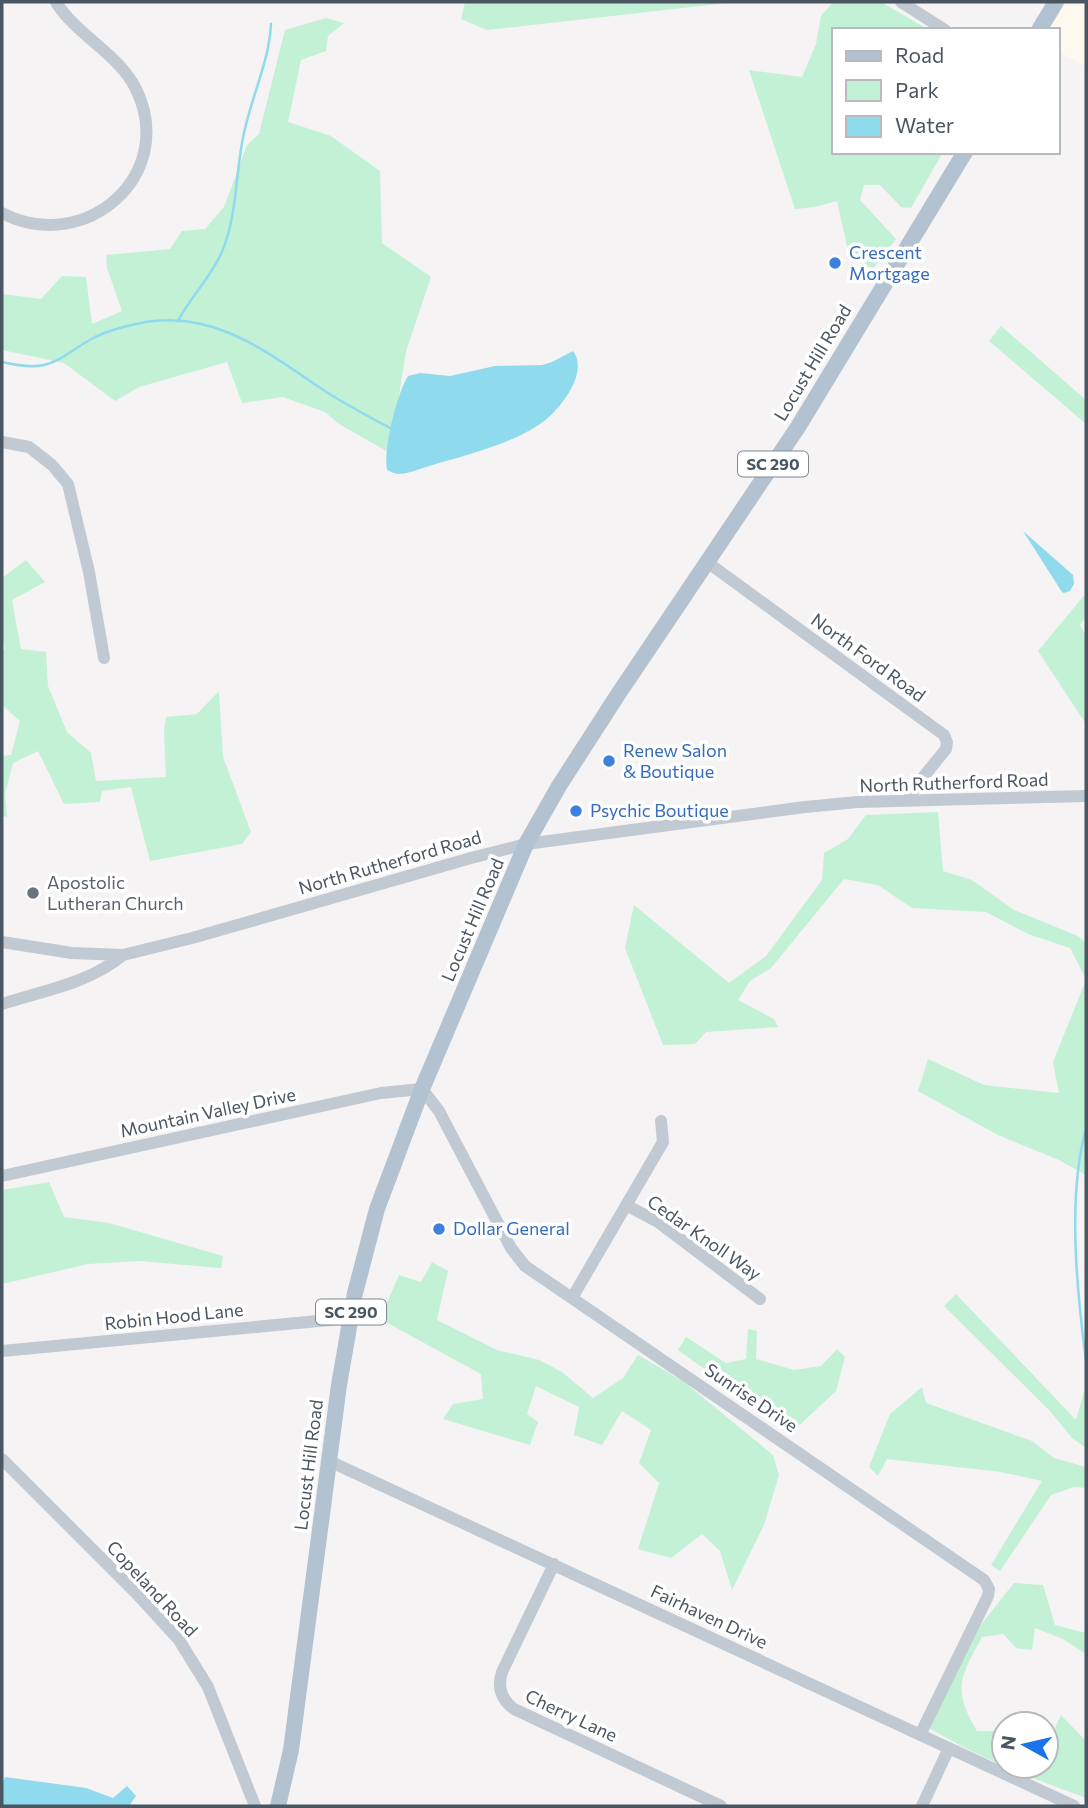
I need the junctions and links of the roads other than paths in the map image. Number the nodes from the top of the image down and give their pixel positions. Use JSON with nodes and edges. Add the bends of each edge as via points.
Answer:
{"nodes":[{"id":1,"x":56,"y":2,"type":"edge"},
{"id":2,"x":901,"y":2,"type":"edge"},
{"id":3,"x":1056,"y":2,"type":"edge"},
{"id":4,"x":942,"y":28,"type":"edge"},
{"id":5,"x":1040,"y":28,"type":"edge"},
{"id":6,"x":964,"y":154,"type":"edge"},
{"id":7,"x":2,"y":213,"type":"edge"},
{"id":8,"x":2,"y":442,"type":"edge"},
{"id":9,"x":707,"y":562,"type":"junction"},
{"id":10,"x":104,"y":658,"type":"dead end"},
{"id":11,"x":1086,"y":796,"type":"edge"},
{"id":12,"x":908,"y":800,"type":"junction"},
{"id":13,"x":526,"y":845,"type":"junction"},
{"id":14,"x":2,"y":942,"type":"edge"},
{"id":15,"x":122,"y":955,"type":"junction"},
{"id":16,"x":2,"y":1004,"type":"edge"},
{"id":17,"x":422,"y":1089,"type":"junction"},
{"id":18,"x":661,"y":1121,"type":"dead end"},
{"id":19,"x":2,"y":1176,"type":"edge"},
{"id":20,"x":628,"y":1206,"type":"junction"},
{"id":21,"x":572,"y":1298,"type":"junction"},
{"id":22,"x":760,"y":1298,"type":"dead end"},
{"id":23,"x":350,"y":1318,"type":"junction"},
{"id":24,"x":2,"y":1352,"type":"edge"},
{"id":25,"x":2,"y":1460,"type":"edge"},
{"id":26,"x":328,"y":1461,"type":"junction"},
{"id":27,"x":554,"y":1564,"type":"junction"},
{"id":28,"x":920,"y":1735,"type":"junction"},
{"id":29,"x":949,"y":1748,"type":"junction"},
{"id":30,"x":256,"y":1806,"type":"edge"},
{"id":31,"x":278,"y":1806,"type":"edge"},
{"id":32,"x":721,"y":1806,"type":"edge"},
{"id":33,"x":922,"y":1806,"type":"edge"},
{"id":34,"x":1074,"y":1806,"type":"edge"}],
"edges":[{"from":1,"to":7,"type":"street","via":[[124,71],[136,90],[144,116],[142,156],[124,191],[87,219],[50,226],[25,223]]},
{"from":2,"to":4,"type":"street"},
{"from":3,"to":5,"type":"main road"},
{"from":6,"to":9,"type":"main road","name":"Locust Hill Road","number":"SC 290","via":[[797,427]]},
{"from":8,"to":10,"type":"street","via":[[29,447],[68,484]]},
{"from":9,"to":12,"type":"street","name":"North Ford Road","via":[[944,735],[946,749]]},
{"from":9,"to":13,"type":"main road","name":"Locust Hill Road","number":"SC 290","via":[[575,760]]},
{"from":11,"to":12,"type":"street","name":"North Rutherford Road"},
{"from":12,"to":13,"type":"street","name":"North Rutherford Road","via":[[806,807]]},
{"from":13,"to":15,"type":"street","name":"North Rutherford Road"},
{"from":13,"to":17,"type":"main road","name":"Locust Hill Road","number":"SC 290"},
{"from":14,"to":15,"type":"street","name":"North Rutherford Road"},
{"from":15,"to":16,"type":"street","via":[[108,968]]},
{"from":17,"to":19,"type":"street","name":"Mountain Valley Drive","via":[[380,1093]]},
{"from":17,"to":21,"type":"street","name":"Sunrise Drive","via":[[439,1111],[517,1258]]},
{"from":17,"to":23,"type":"main road","name":"Locust Hill Road","number":"SC 290","via":[[377,1209]]},
{"from":18,"to":20,"type":"street","via":[[663,1142]]},
{"from":20,"to":21,"type":"street"},
{"from":20,"to":22,"type":"street","name":"Cedar Knoll Way","via":[[658,1222]]},
{"from":21,"to":28,"type":"street","name":"Sunrise Drive","via":[[984,1580],[988,1596]]},
{"from":23,"to":24,"type":"street","name":"Robin Hood Lane"},
{"from":23,"to":26,"type":"main road","name":"Locust Hill Road","number":"SC 290"},
{"from":25,"to":30,"type":"street","name":"Copeland Road","via":[[179,1640],[208,1688]]},
{"from":26,"to":27,"type":"street","name":"Fairhaven Drive"},
{"from":26,"to":31,"type":"main road","name":"Locust Hill Road","number":"SC 290","via":[[291,1751]]},
{"from":27,"to":28,"type":"street","name":"Fairhaven Drive"},
{"from":27,"to":32,"type":"street","name":"Cherry Lane","via":[[502,1672],[504,1698],[514,1709]]},
{"from":28,"to":29,"type":"street","name":"Fairhaven Drive"},
{"from":29,"to":33,"type":"street"},
{"from":29,"to":34,"type":"street","name":"Fairhaven Drive"}]}
